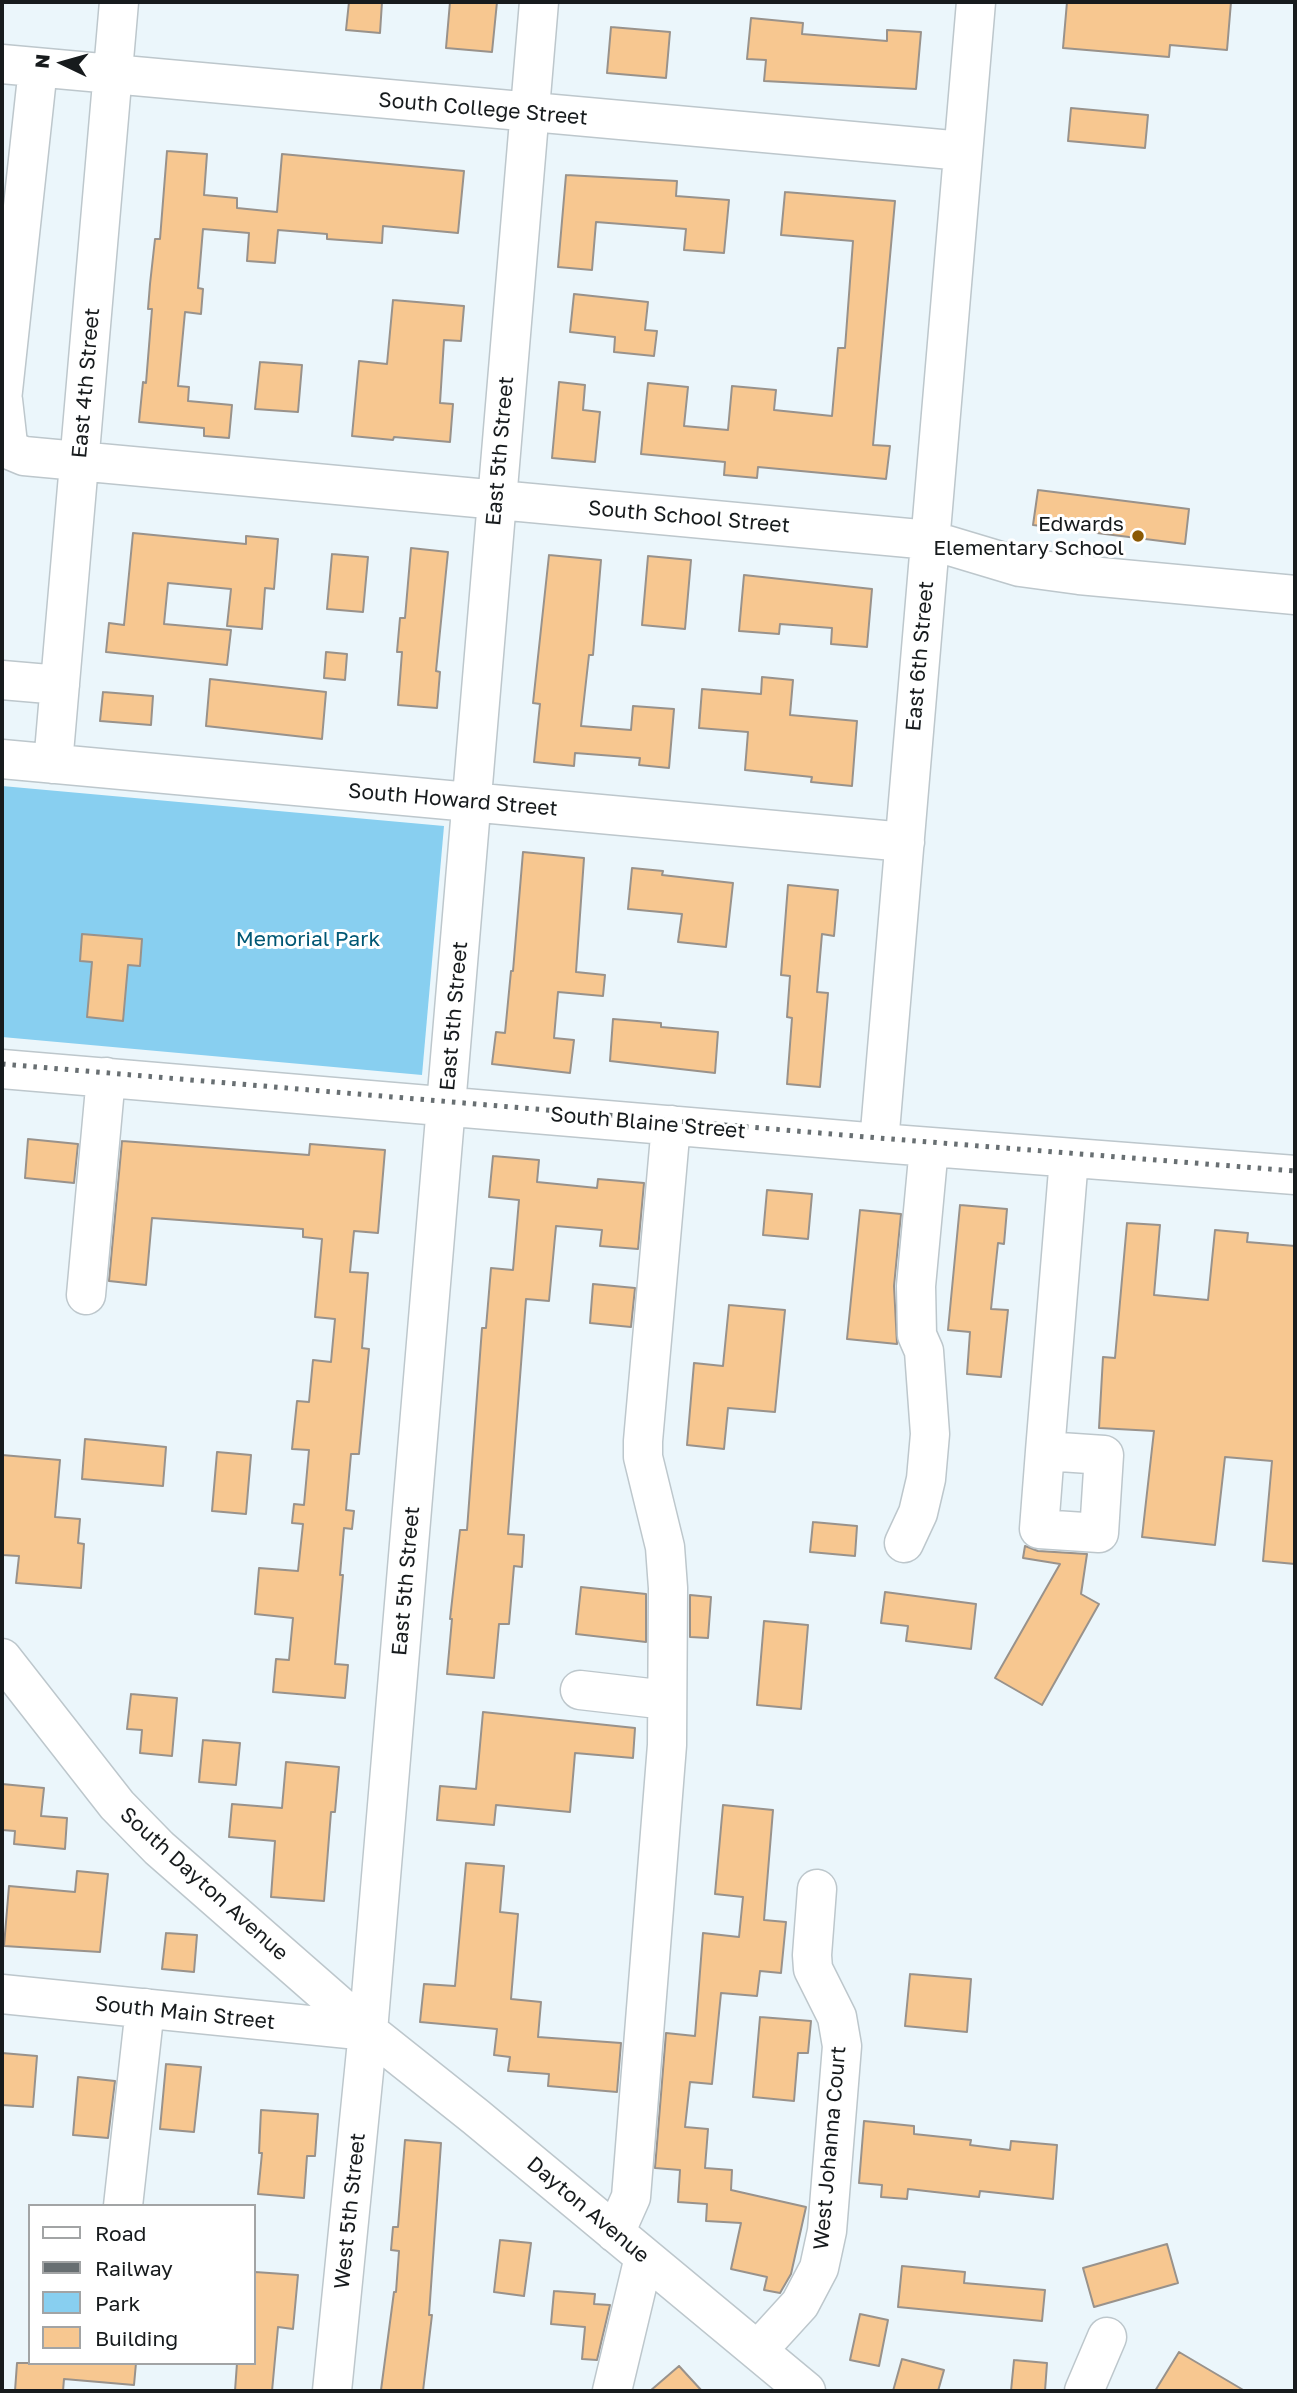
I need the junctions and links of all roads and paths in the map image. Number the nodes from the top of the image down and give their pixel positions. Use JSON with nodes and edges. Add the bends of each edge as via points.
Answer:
{"nodes":[{"id":1,"x":119,"y":2,"type":"edge"},
{"id":2,"x":539,"y":2,"type":"edge"},
{"id":3,"x":976,"y":2,"type":"edge"},
{"id":4,"x":20,"y":66,"type":"edge"},
{"id":5,"x":113,"y":74,"type":"junction"},
{"id":6,"x":529,"y":113,"type":"junction"},
{"id":7,"x":963,"y":151,"type":"junction"},
{"id":8,"x":2,"y":400,"type":"edge"},
{"id":9,"x":79,"y":462,"type":"junction"},
{"id":10,"x":496,"y":499,"type":"junction"},
{"id":11,"x":930,"y":540,"type":"junction"},
{"id":12,"x":1295,"y":595,"type":"edge"},
{"id":13,"x":2,"y":680,"type":"edge"},
{"id":14,"x":60,"y":685,"type":"junction"},
{"id":15,"x":2,"y":759,"type":"edge"},
{"id":16,"x":53,"y":764,"type":"junction"},
{"id":17,"x":472,"y":802,"type":"junction"},
{"id":18,"x":905,"y":842,"type":"junction"},
{"id":19,"x":2,"y":1069,"type":"edge"},
{"id":20,"x":106,"y":1077,"type":"junction"},
{"id":21,"x":446,"y":1105,"type":"junction"},
{"id":22,"x":670,"y":1125,"type":"junction"},
{"id":23,"x":879,"y":1143,"type":"junction"},
{"id":24,"x":940,"y":1148,"type":"junction"},
{"id":25,"x":1069,"y":1158,"type":"junction"},
{"id":26,"x":1295,"y":1175,"type":"edge"},
{"id":27,"x":86,"y":1295,"type":"dead end"},
{"id":28,"x":1045,"y":1451,"type":"dead end"},
{"id":29,"x":904,"y":1543,"type":"dead end"},
{"id":30,"x":2,"y":1658,"type":"edge"},
{"id":31,"x":580,"y":1690,"type":"dead end"},
{"id":32,"x":667,"y":1700,"type":"junction"},
{"id":33,"x":817,"y":1889,"type":"dead end"},
{"id":34,"x":2,"y":1994,"type":"edge"},
{"id":35,"x":145,"y":2008,"type":"junction"},
{"id":36,"x":369,"y":2031,"type":"junction"},
{"id":37,"x":123,"y":2204,"type":"edge"},
{"id":38,"x":615,"y":2233,"type":"junction"},
{"id":39,"x":645,"y":2257,"type":"junction"},
{"id":40,"x":1107,"y":2337,"type":"dead end"},
{"id":41,"x":758,"y":2350,"type":"junction"},
{"id":42,"x":332,"y":2391,"type":"edge"},
{"id":43,"x":612,"y":2391,"type":"edge"},
{"id":44,"x":806,"y":2391,"type":"edge"},
{"id":45,"x":1084,"y":2391,"type":"edge"}],
"edges":[{"from":1,"to":5,"type":"street","name":"East 4th Street"},
{"from":2,"to":6,"type":"street","name":"East 5th Street"},
{"from":3,"to":7,"type":"street","name":"East 6th Street"},
{"from":4,"to":5,"type":"street","name":"South College Street"},
{"from":4,"to":8,"type":"street"},
{"from":5,"to":6,"type":"street","name":"South College Street"},
{"from":5,"to":9,"type":"street","name":"East 4th Street"},
{"from":6,"to":7,"type":"street","name":"South College Street"},
{"from":6,"to":10,"type":"street","name":"East 5th Street"},
{"from":7,"to":11,"type":"street","name":"East 6th Street"},
{"from":8,"to":9,"type":"street","name":"South School Street","via":[[12,451]]},
{"from":9,"to":10,"type":"street","name":"South School Street"},
{"from":9,"to":14,"type":"street","name":"East 4th Street"},
{"from":10,"to":11,"type":"street","name":"South School Street"},
{"from":10,"to":17,"type":"street","name":"East 5th Street"},
{"from":11,"to":12,"type":"street","name":"South School Street","via":[[1020,567]]},
{"from":11,"to":18,"type":"street","name":"East 6th Street"},
{"from":13,"to":14,"type":"street"},
{"from":14,"to":16,"type":"street","name":"East 4th Street"},
{"from":15,"to":16,"type":"street","name":"South Howard Street"},
{"from":16,"to":17,"type":"street","name":"South Howard Street"},
{"from":17,"to":18,"type":"street","name":"South Howard Street"},
{"from":17,"to":21,"type":"street","name":"East 5th Street"},
{"from":18,"to":23,"type":"street","name":"East 6th Street"},
{"from":19,"to":20,"type":"street","name":"South Blaine Street"},
{"from":20,"to":21,"type":"street","name":"South Blaine Street"},
{"from":20,"to":27,"type":"street"},
{"from":21,"to":22,"type":"street","name":"South Blaine Street"},
{"from":21,"to":36,"type":"street","name":"East 5th Street"},
{"from":22,"to":23,"type":"street","name":"South Blaine Street"},
{"from":22,"to":32,"type":"street","via":[[643,1441],[665,1547]]},
{"from":23,"to":24,"type":"street","name":"South Blaine Street"},
{"from":24,"to":25,"type":"street","name":"South Blaine Street"},
{"from":24,"to":29,"type":"street","via":[[940,1300],[935,1334],[924,1351],[930,1434],[926,1479]]},
{"from":25,"to":26,"type":"street","name":"South Blaine Street"},
{"from":25,"to":28,"type":"street"},
{"from":30,"to":36,"type":"street","name":"South Dayton Avenue","via":[[117,1805],[159,1848]]},
{"from":31,"to":32,"type":"street"},
{"from":32,"to":38,"type":"street","via":[[631,2197]]},
{"from":33,"to":41,"type":"street","name":"West Johanna Court","via":[[813,1969],[837,2017],[842,2046],[827,2231],[819,2268],[800,2304]]},
{"from":34,"to":35,"type":"street","name":"South Main Street"},
{"from":35,"to":36,"type":"street","name":"South Main Street"},
{"from":35,"to":37,"type":"street"},
{"from":36,"to":38,"type":"street","name":"Dayton Avenue"},
{"from":36,"to":42,"type":"street","name":"West 5th Street"},
{"from":38,"to":39,"type":"street","name":"Dayton Avenue"},
{"from":39,"to":41,"type":"street","name":"Dayton Avenue"},
{"from":39,"to":43,"type":"street"},
{"from":40,"to":45,"type":"street"},
{"from":41,"to":44,"type":"street","name":"Dayton Avenue"}]}
